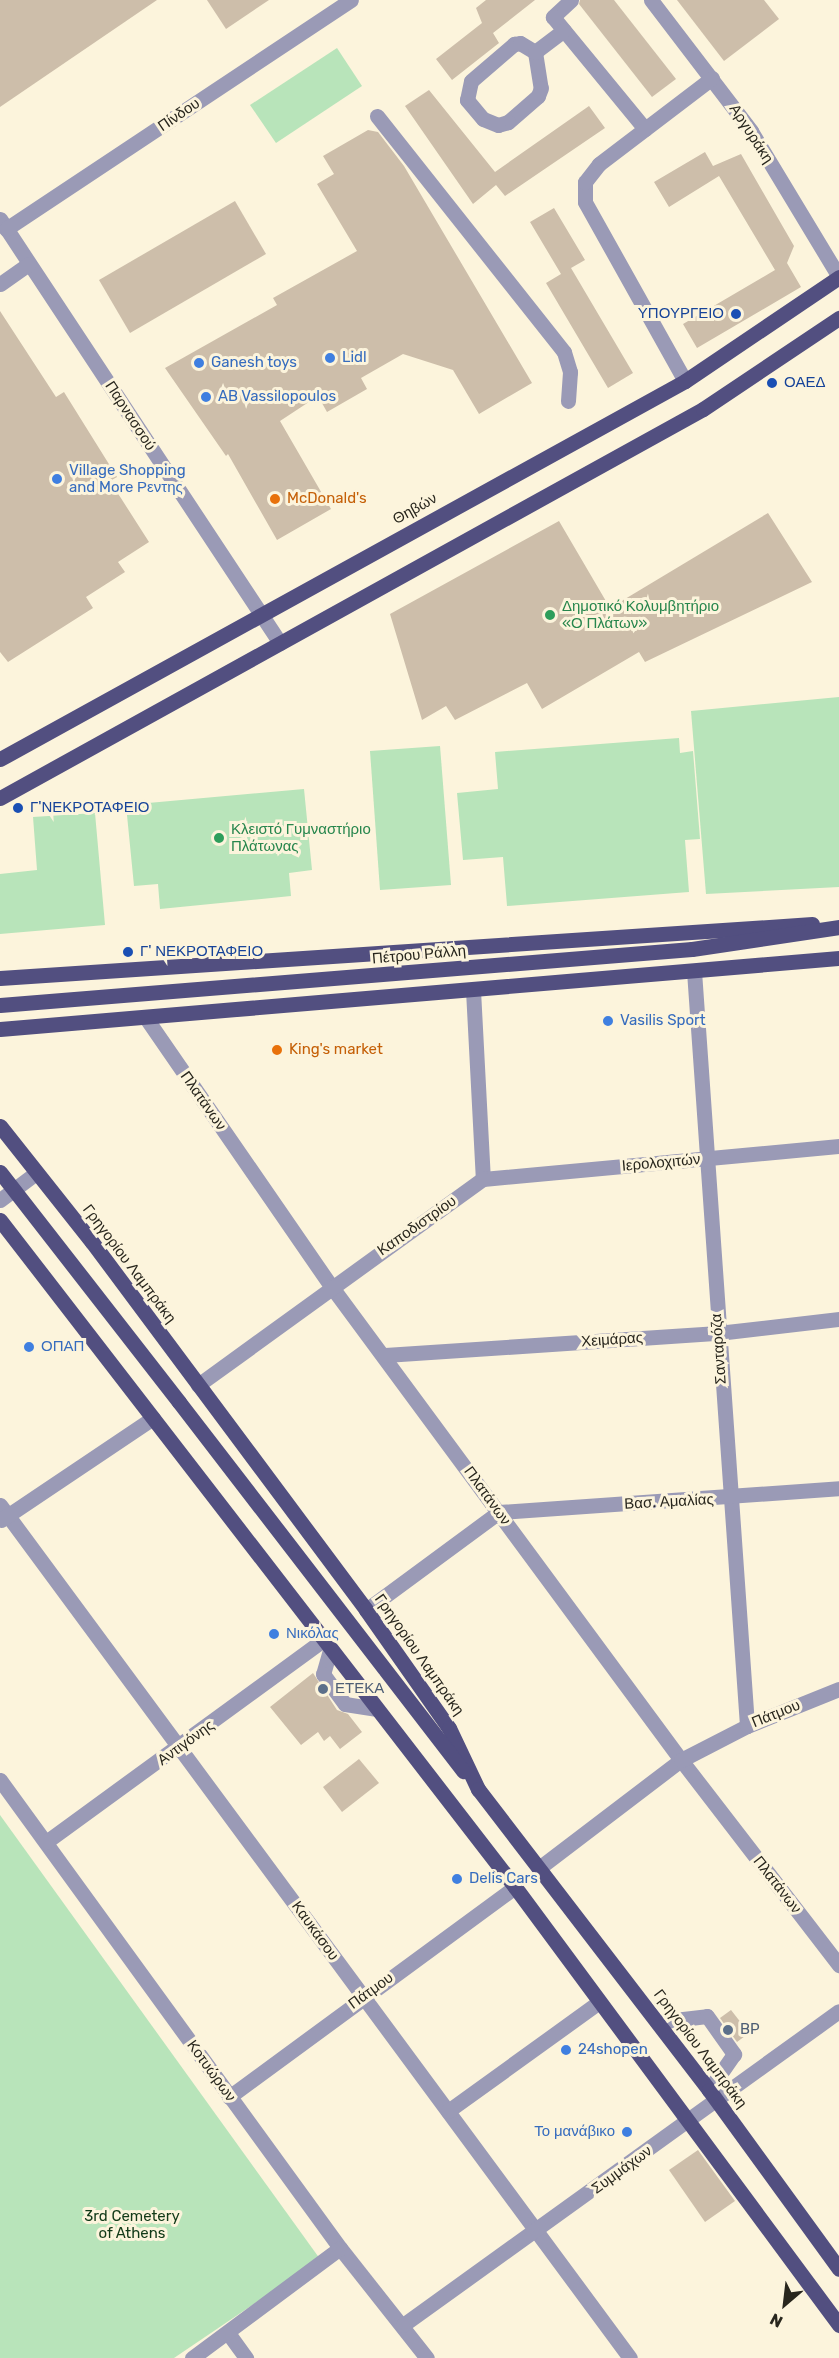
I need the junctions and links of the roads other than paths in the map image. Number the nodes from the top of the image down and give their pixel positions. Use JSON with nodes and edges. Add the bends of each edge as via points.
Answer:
{"nodes":[{"id":1,"x":351,"y":0,"type":"edge"},
{"id":2,"x":571,"y":0,"type":"edge"},
{"id":3,"x":651,"y":0,"type":"edge"},
{"id":4,"x":564,"y":30,"type":"junction"},
{"id":5,"x":535,"y":52,"type":"junction"},
{"id":6,"x":712,"y":78,"type":"junction"},
{"id":7,"x":377,"y":116,"type":"dead end"},
{"id":8,"x":645,"y":129,"type":"junction"},
{"id":9,"x":3,"y":224,"type":"edge"},
{"id":10,"x":29,"y":264,"type":"junction"},
{"id":11,"x":839,"y":277,"type":"edge"},
{"id":12,"x":0,"y":284,"type":"edge"},
{"id":13,"x":839,"y":318,"type":"edge"},
{"id":14,"x":685,"y":381,"type":"junction"},
{"id":15,"x":568,"y":401,"type":"dead end"},
{"id":16,"x":261,"y":615,"type":"junction"},
{"id":17,"x":280,"y":644,"type":"junction"},
{"id":18,"x":0,"y":759,"type":"edge"},
{"id":19,"x":0,"y":798,"type":"edge"},
{"id":20,"x":839,"y":922,"type":"edge"},
{"id":21,"x":839,"y":927,"type":"edge"},
{"id":22,"x":839,"y":958,"type":"edge"},
{"id":23,"x":694,"y":971,"type":"junction"},
{"id":24,"x":0,"y":978,"type":"edge"},
{"id":25,"x":473,"y":990,"type":"junction"},
{"id":26,"x":0,"y":1005,"type":"edge"},
{"id":27,"x":146,"y":1018,"type":"junction"},
{"id":28,"x":0,"y":1029,"type":"edge"},
{"id":29,"x":0,"y":1126,"type":"edge"},
{"id":30,"x":839,"y":1146,"type":"edge"},
{"id":31,"x":706,"y":1159,"type":"junction"},
{"id":32,"x":0,"y":1172,"type":"edge"},
{"id":33,"x":36,"y":1173,"type":"junction"},
{"id":34,"x":483,"y":1179,"type":"junction"},
{"id":35,"x":0,"y":1200,"type":"edge"},
{"id":36,"x":0,"y":1220,"type":"edge"},
{"id":37,"x":331,"y":1286,"type":"junction"},
{"id":38,"x":839,"y":1319,"type":"edge"},
{"id":39,"x":718,"y":1332,"type":"junction"},
{"id":40,"x":385,"y":1355,"type":"junction"},
{"id":41,"x":198,"y":1385,"type":"junction"},
{"id":42,"x":153,"y":1418,"type":"junction"},
{"id":43,"x":839,"y":1488,"type":"edge"},
{"id":44,"x":729,"y":1499,"type":"junction"},
{"id":45,"x":499,"y":1512,"type":"junction"},
{"id":46,"x":3,"y":1514,"type":"edge"},
{"id":47,"x":366,"y":1610,"type":"junction"},
{"id":48,"x":327,"y":1645,"type":"junction"},
{"id":49,"x":839,"y":1689,"type":"edge"},
{"id":50,"x":376,"y":1709,"type":"junction"},
{"id":51,"x":747,"y":1726,"type":"junction"},
{"id":52,"x":180,"y":1748,"type":"junction"},
{"id":53,"x":681,"y":1760,"type":"junction"},
{"id":54,"x":0,"y":1780,"type":"edge"},
{"id":55,"x":478,"y":1789,"type":"junction"},
{"id":56,"x":46,"y":1842,"type":"junction"},
{"id":57,"x":539,"y":1868,"type":"junction"},
{"id":58,"x":514,"y":1887,"type":"junction"},
{"id":59,"x":839,"y":1965,"type":"edge"},
{"id":60,"x":363,"y":1997,"type":"junction"},
{"id":61,"x":599,"y":2001,"type":"junction"},
{"id":62,"x":839,"y":2011,"type":"edge"},
{"id":63,"x":657,"y":2022,"type":"junction"},
{"id":64,"x":712,"y":2096,"type":"junction"},
{"id":65,"x":229,"y":2097,"type":"junction"},
{"id":66,"x":448,"y":2111,"type":"junction"},
{"id":67,"x":688,"y":2122,"type":"junction"},
{"id":68,"x":537,"y":2231,"type":"junction"},
{"id":69,"x":340,"y":2248,"type":"junction"},
{"id":70,"x":839,"y":2269,"type":"edge"},
{"id":71,"x":403,"y":2325,"type":"junction"},
{"id":72,"x":839,"y":2325,"type":"edge"},
{"id":73,"x":228,"y":2333,"type":"junction"},
{"id":74,"x":192,"y":2358,"type":"edge"},
{"id":75,"x":246,"y":2358,"type":"edge"},
{"id":76,"x":426,"y":2358,"type":"edge"},
{"id":77,"x":630,"y":2358,"type":"edge"}],
"edges":[{"from":1,"to":9,"type":"street","name":"Πίνδου"},
{"from":2,"to":4,"type":"street","via":[[553,16]]},
{"from":3,"to":6,"type":"street","name":"Αργυράκη"},
{"from":4,"to":5,"type":"street"},
{"from":4,"to":8,"type":"street"},
{"from":5,"to":5,"type":"street","via":[[526,45],[514,44],[471,81],[467,100],[483,119],[498,125],[508,122],[538,96],[541,88]]},
{"from":6,"to":8,"type":"street"},
{"from":6,"to":11,"type":"street","name":"Αργυράκη","via":[[751,131]]},
{"from":7,"to":15,"type":"street","via":[[564,352],[570,372]]},
{"from":8,"to":14,"type":"street","via":[[599,164],[585,182],[585,202]]},
{"from":9,"to":10,"type":"street","name":"Παρνασσού"},
{"from":10,"to":12,"type":"street"},
{"from":10,"to":16,"type":"street","name":"Παρνασσού"},
{"from":11,"to":14,"type":"main road","name":"Θηβών"},
{"from":13,"to":17,"type":"main road","via":[[703,409]]},
{"from":14,"to":16,"type":"main road","name":"Θηβών"},
{"from":16,"to":17,"type":"street","name":"Παρνασσού"},
{"from":16,"to":18,"type":"main road","name":"Θηβών"},
{"from":17,"to":19,"type":"main road"},
{"from":20,"to":24,"type":"main road","name":"Πέτρου Ράλλη"},
{"from":21,"to":26,"type":"main road","name":"Πέτρου Ράλλη","via":[[692,950]]},
{"from":22,"to":23,"type":"main road"},
{"from":23,"to":25,"type":"main road"},
{"from":23,"to":31,"type":"street","name":"Σανταρόζα"},
{"from":25,"to":27,"type":"main road"},
{"from":25,"to":34,"type":"street"},
{"from":27,"to":28,"type":"main road"},
{"from":27,"to":37,"type":"street","name":"Πλατάνων"},
{"from":29,"to":33,"type":"main road","name":"Γρηγορίου Λαμπράκη"},
{"from":30,"to":31,"type":"street","name":"Ιερολοχιτών"},
{"from":31,"to":34,"type":"street","name":"Ιερολοχιτών"},
{"from":31,"to":39,"type":"street","name":"Σανταρόζα"},
{"from":32,"to":55,"type":"main road","bridge":true,"via":[[374,1660]]},
{"from":33,"to":35,"type":"street"},
{"from":33,"to":41,"type":"main road","name":"Γρηγορίου Λαμπράκη"},
{"from":34,"to":37,"type":"street","name":"Καποδιστρίου"},
{"from":36,"to":42,"type":"main road"},
{"from":37,"to":40,"type":"street","name":"Πλατάνων"},
{"from":37,"to":41,"type":"street","name":"Καποδιστρίου"},
{"from":38,"to":39,"type":"street","name":"Χειμάρας"},
{"from":39,"to":40,"type":"street","name":"Χειμάρας"},
{"from":39,"to":44,"type":"street","name":"Σανταρόζα"},
{"from":40,"to":45,"type":"street","name":"Πλατάνων"},
{"from":41,"to":47,"type":"main road","name":"Γρηγορίου Λαμπράκη"},
{"from":42,"to":46,"type":"street"},
{"from":42,"to":48,"type":"main road"},
{"from":43,"to":44,"type":"street","name":"Βασ. Αμαλίας"},
{"from":44,"to":45,"type":"street","name":"Βασ. Αμαλίας"},
{"from":44,"to":51,"type":"street","name":"Σανταρόζα"},
{"from":45,"to":47,"type":"street"},
{"from":45,"to":53,"type":"street","name":"Πλατάνων"},
{"from":46,"to":52,"type":"street","name":"Καυκάσου"},
{"from":47,"to":55,"type":"main road","name":"Γρηγορίου Λαμπράκη","via":[[449,1728]]},
{"from":48,"to":50,"type":"main road"},
{"from":48,"to":50,"type":"street","via":[[323,1674],[345,1704]]},
{"from":48,"to":52,"type":"street","name":"Αντιγόνης"},
{"from":49,"to":51,"type":"street","name":"Πάτμου"},
{"from":50,"to":58,"type":"main road"},
{"from":51,"to":53,"type":"street","name":"Πάτμου"},
{"from":52,"to":56,"type":"street","name":"Αντιγόνης"},
{"from":52,"to":60,"type":"street","name":"Καυκάσου"},
{"from":53,"to":57,"type":"street","name":"Πάτμου"},
{"from":53,"to":59,"type":"street","name":"Πλατάνων"},
{"from":54,"to":56,"type":"street","name":"Κοτυώρων"},
{"from":55,"to":57,"type":"main road","name":"Γρηγορίου Λαμπράκη"},
{"from":56,"to":65,"type":"street","name":"Κοτυώρων"},
{"from":57,"to":63,"type":"main road","name":"Γρηγορίου Λαμπράκη"},
{"from":58,"to":60,"type":"street","name":"Πάτμου"},
{"from":58,"to":61,"type":"main road"},
{"from":60,"to":65,"type":"street","name":"Πάτμου"},
{"from":60,"to":66,"type":"street","name":"Καυκάσου"},
{"from":61,"to":66,"type":"street"},
{"from":61,"to":67,"type":"main road"},
{"from":62,"to":64,"type":"street","name":"Συμμάχων"},
{"from":63,"to":64,"type":"main road","name":"Γρηγορίου Λαμπράκη"},
{"from":63,"to":64,"type":"street","via":[[707,2016],[734,2054]]},
{"from":64,"to":67,"type":"street","name":"Συμμάχων"},
{"from":64,"to":70,"type":"main road","name":"Γρηγορίου Λαμπράκη"},
{"from":65,"to":69,"type":"street","name":"Κοτυώρων"},
{"from":66,"to":68,"type":"street","name":"Καυκάσου"},
{"from":67,"to":68,"type":"street","name":"Συμμάχων"},
{"from":67,"to":72,"type":"main road"},
{"from":68,"to":71,"type":"street","name":"Συμμάχων"},
{"from":68,"to":77,"type":"street","name":"Καυκάσου"},
{"from":69,"to":71,"type":"street","name":"Κοτυώρων"},
{"from":69,"to":73,"type":"street"},
{"from":71,"to":76,"type":"street","name":"Κοτυώρων"},
{"from":73,"to":74,"type":"street"},
{"from":73,"to":75,"type":"street"}]}
